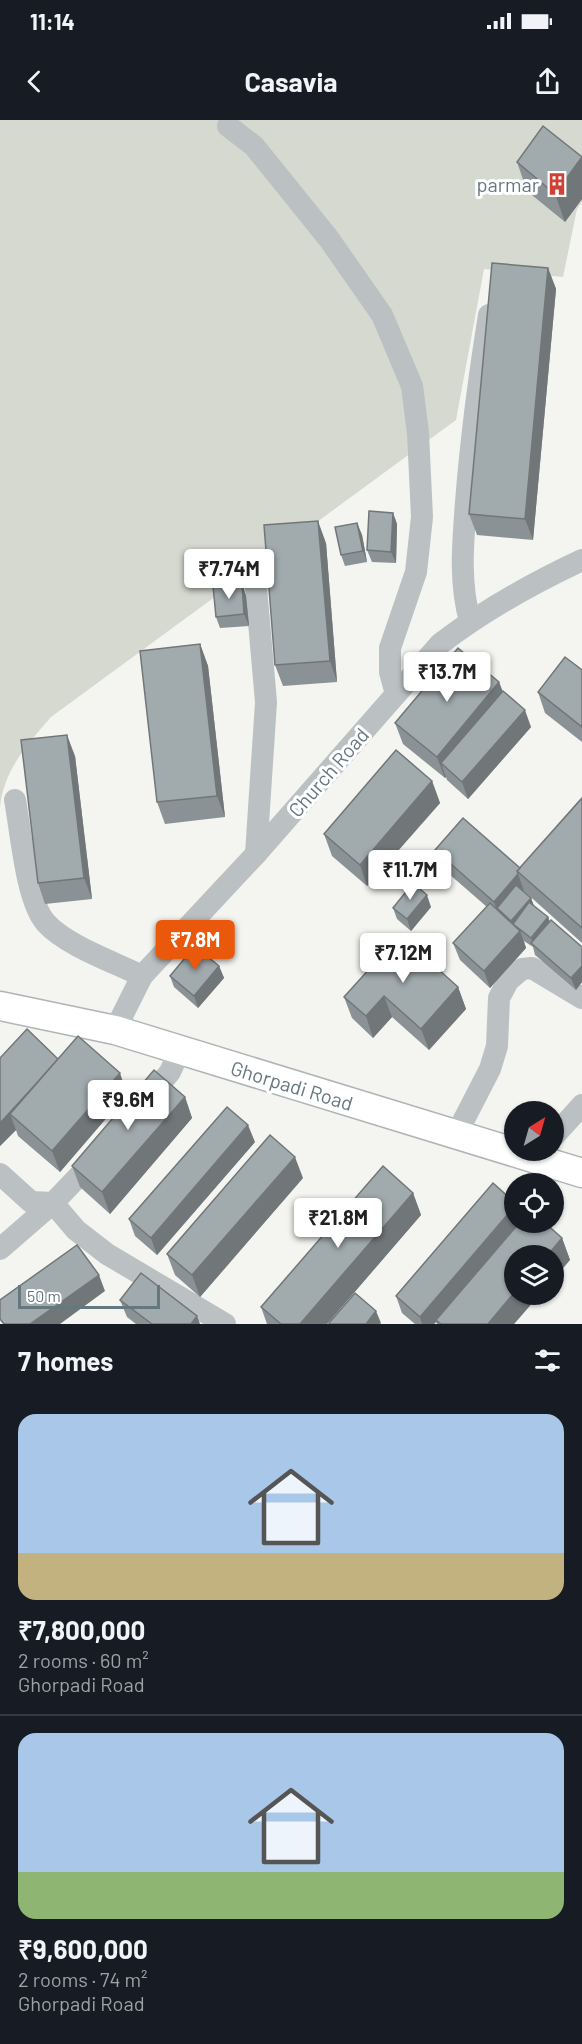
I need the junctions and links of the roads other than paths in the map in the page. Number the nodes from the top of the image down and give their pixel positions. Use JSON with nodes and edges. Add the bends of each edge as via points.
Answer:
{"nodes":[{"id":1,"x":228,"y":126,"type":"dead end"},
{"id":2,"x":491,"y":298,"type":"edge"},
{"id":3,"x":582,"y":560,"type":"edge"},
{"id":4,"x":254,"y":566,"type":"dead end"},
{"id":5,"x":470,"y":621,"type":"junction"},
{"id":6,"x":396,"y":694,"type":"junction"},
{"id":7,"x":15,"y":800,"type":"dead end"},
{"id":8,"x":256,"y":854,"type":"junction"},
{"id":9,"x":142,"y":976,"type":"junction"},
{"id":10,"x":582,"y":998,"type":"edge"},
{"id":11,"x":0,"y":1006,"type":"edge"},
{"id":12,"x":115,"y":1030,"type":"junction"},
{"id":13,"x":180,"y":1050,"type":"junction"},
{"id":14,"x":582,"y":1105,"type":"edge"},
{"id":15,"x":564,"y":1125,"type":"edge"},
{"id":16,"x":456,"y":1135,"type":"junction"},
{"id":17,"x":504,"y":1146,"type":"edge"},
{"id":18,"x":554,"y":1161,"type":"edge"},
{"id":19,"x":582,"y":1173,"type":"edge"},
{"id":20,"x":0,"y":1174,"type":"edge"},
{"id":21,"x":53,"y":1203,"type":"junction"},
{"id":22,"x":0,"y":1249,"type":"edge"},
{"id":23,"x":225,"y":1324,"type":"edge"}],
"edges":[{"from":1,"to":6,"type":"street","via":[[254,146],[329,239],[382,315],[412,386],[422,517],[416,572],[390,648],[390,672]]},
{"from":2,"to":5,"type":"street","via":[[471,431],[464,528],[463,598]]},
{"from":3,"to":5,"type":"street","name":"Church Road"},
{"from":4,"to":8,"type":"street","via":[[266,702]]},
{"from":5,"to":6,"type":"street","name":"Church Road","via":[[440,644]]},
{"from":6,"to":8,"type":"street","name":"Church Road"},
{"from":7,"to":9,"type":"street","via":[[34,902],[46,923],[65,938]]},
{"from":8,"to":9,"type":"street","name":"Church Road"},
{"from":9,"to":12,"type":"street","name":"Church Road"},
{"from":10,"to":16,"type":"street","via":[[532,968],[522,969],[508,981],[499,998],[497,1046],[490,1069]]},
{"from":11,"to":12,"type":"main road","name":"Ghorpadi Road"},
{"from":12,"to":13,"type":"main road","name":"Ghorpadi Road"},
{"from":13,"to":16,"type":"main road","name":"Ghorpadi Road"},
{"from":13,"to":21,"type":"street","via":[[170,1072]]},
{"from":14,"to":15,"type":"street"},
{"from":16,"to":17,"type":"main road","name":"Ghorpadi Road"},
{"from":18,"to":19,"type":"main road","name":"Ghorpadi Road"},
{"from":20,"to":21,"type":"street","via":[[31,1202]]},
{"from":21,"to":22,"type":"street"},
{"from":21,"to":23,"type":"street","via":[[76,1230],[107,1254]]}]}
